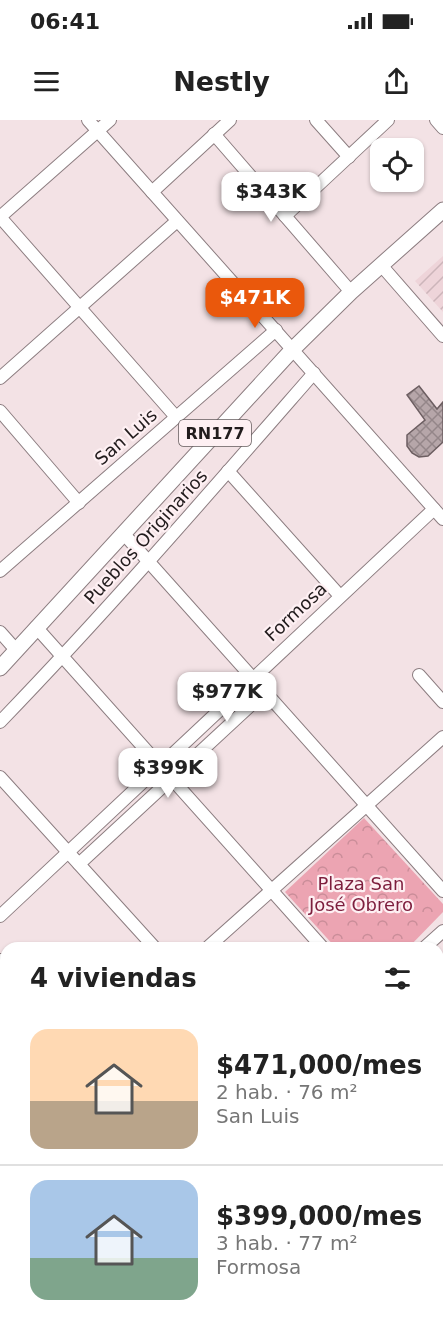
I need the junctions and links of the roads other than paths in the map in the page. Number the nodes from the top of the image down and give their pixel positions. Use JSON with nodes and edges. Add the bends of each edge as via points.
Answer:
{"nodes":[{"id":1,"x":88,"y":120,"type":"edge"},
{"id":2,"x":110,"y":120,"type":"edge"},
{"id":3,"x":230,"y":120,"type":"edge"},
{"id":4,"x":316,"y":120,"type":"edge"},
{"id":5,"x":388,"y":120,"type":"edge"},
{"id":6,"x":436,"y":120,"type":"edge"},
{"id":7,"x":443,"y":128,"type":"edge"},
{"id":8,"x":98,"y":131,"type":"junction"},
{"id":9,"x":214,"y":134,"type":"junction"},
{"id":10,"x":349,"y":157,"type":"junction"},
{"id":11,"x":152,"y":192,"type":"junction"},
{"id":12,"x":443,"y":210,"type":"edge"},
{"id":13,"x":285,"y":216,"type":"junction"},
{"id":14,"x":0,"y":217,"type":"edge"},
{"id":15,"x":177,"y":221,"type":"junction"},
{"id":16,"x":381,"y":266,"type":"junction"},
{"id":17,"x":351,"y":292,"type":"junction"},
{"id":18,"x":80,"y":308,"type":"junction"},
{"id":19,"x":276,"y":330,"type":"junction"},
{"id":20,"x":443,"y":336,"type":"edge"},
{"id":21,"x":293,"y":349,"type":"junction"},
{"id":22,"x":314,"y":373,"type":"junction"},
{"id":23,"x":0,"y":378,"type":"edge"},
{"id":24,"x":0,"y":411,"type":"edge"},
{"id":25,"x":176,"y":417,"type":"junction"},
{"id":26,"x":228,"y":471,"type":"junction"},
{"id":27,"x":79,"y":503,"type":"junction"},
{"id":28,"x":434,"y":509,"type":"junction"},
{"id":29,"x":443,"y":519,"type":"edge"},
{"id":30,"x":123,"y":533,"type":"junction"},
{"id":31,"x":149,"y":562,"type":"junction"},
{"id":32,"x":0,"y":572,"type":"edge"},
{"id":33,"x":340,"y":596,"type":"junction"},
{"id":34,"x":36,"y":627,"type":"junction"},
{"id":35,"x":0,"y":632,"type":"edge"},
{"id":36,"x":16,"y":650,"type":"junction"},
{"id":37,"x":63,"y":657,"type":"junction"},
{"id":38,"x":0,"y":668,"type":"edge"},
{"id":39,"x":418,"y":675,"type":"dead end"},
{"id":40,"x":252,"y":677,"type":"junction"},
{"id":41,"x":265,"y":692,"type":"junction"},
{"id":42,"x":443,"y":702,"type":"edge"},
{"id":43,"x":0,"y":722,"type":"edge"},
{"id":44,"x":443,"y":737,"type":"edge"},
{"id":45,"x":159,"y":767,"type":"junction"},
{"id":46,"x":0,"y":777,"type":"edge"},
{"id":47,"x":171,"y":780,"type":"junction"},
{"id":48,"x":367,"y":805,"type":"junction"},
{"id":49,"x":69,"y":852,"type":"junction"},
{"id":50,"x":79,"y":864,"type":"junction"},
{"id":51,"x":271,"y":891,"type":"junction"},
{"id":52,"x":443,"y":891,"type":"edge"},
{"id":53,"x":0,"y":916,"type":"edge"},
{"id":54,"x":443,"y":931,"type":"edge"},
{"id":55,"x":150,"y":942,"type":"edge"},
{"id":56,"x":214,"y":942,"type":"edge"},
{"id":57,"x":318,"y":942,"type":"edge"},
{"id":58,"x":431,"y":942,"type":"edge"}],
"edges":[{"from":1,"to":8,"type":"street"},
{"from":2,"to":8,"type":"street"},
{"from":3,"to":9,"type":"street"},
{"from":4,"to":10,"type":"street"},
{"from":5,"to":10,"type":"street"},
{"from":6,"to":7,"type":"street"},
{"from":8,"to":11,"type":"street"},
{"from":8,"to":14,"type":"street"},
{"from":9,"to":11,"type":"street"},
{"from":9,"to":13,"type":"street"},
{"from":10,"to":13,"type":"street"},
{"from":11,"to":15,"type":"street"},
{"from":12,"to":16,"type":"main road","number":"RN177"},
{"from":13,"to":17,"type":"street"},
{"from":14,"to":18,"type":"street"},
{"from":15,"to":18,"type":"street"},
{"from":15,"to":19,"type":"street"},
{"from":16,"to":17,"type":"main road","number":"RN177"},
{"from":16,"to":20,"type":"street"},
{"from":17,"to":21,"type":"main road","number":"RN177"},
{"from":18,"to":23,"type":"street"},
{"from":18,"to":25,"type":"street"},
{"from":19,"to":21,"type":"street"},
{"from":19,"to":25,"type":"street","name":"San Luis"},
{"from":21,"to":22,"type":"street"},
{"from":21,"to":30,"type":"main road","number":"RN177"},
{"from":22,"to":26,"type":"street","name":"Pueblos Originarios"},
{"from":22,"to":28,"type":"street"},
{"from":24,"to":27,"type":"street"},
{"from":25,"to":27,"type":"street","name":"San Luis"},
{"from":26,"to":31,"type":"street","name":"Pueblos Originarios"},
{"from":26,"to":33,"type":"street"},
{"from":27,"to":32,"type":"street","name":"San Luis"},
{"from":28,"to":29,"type":"street"},
{"from":28,"to":33,"type":"street","name":"Formosa"},
{"from":30,"to":31,"type":"street"},
{"from":30,"to":34,"type":"main road","number":"RN177"},
{"from":31,"to":37,"type":"street","name":"Pueblos Originarios"},
{"from":31,"to":40,"type":"street"},
{"from":33,"to":40,"type":"street","name":"Formosa"},
{"from":34,"to":36,"type":"main road","number":"RN177"},
{"from":34,"to":37,"type":"street"},
{"from":35,"to":36,"type":"street"},
{"from":36,"to":38,"type":"main road","number":"RN177"},
{"from":37,"to":43,"type":"street","name":"Pueblos Originarios"},
{"from":37,"to":45,"type":"street"},
{"from":39,"to":42,"type":"street"},
{"from":40,"to":41,"type":"street"},
{"from":40,"to":45,"type":"street","name":"Formosa"},
{"from":41,"to":47,"type":"street"},
{"from":41,"to":48,"type":"street"},
{"from":44,"to":48,"type":"street"},
{"from":45,"to":47,"type":"street"},
{"from":45,"to":49,"type":"street","name":"Formosa"},
{"from":46,"to":49,"type":"street"},
{"from":47,"to":50,"type":"street"},
{"from":47,"to":51,"type":"street"},
{"from":48,"to":51,"type":"street"},
{"from":48,"to":52,"type":"street"},
{"from":49,"to":50,"type":"street"},
{"from":49,"to":53,"type":"street","name":"Formosa"},
{"from":50,"to":55,"type":"street"},
{"from":51,"to":56,"type":"street"},
{"from":51,"to":57,"type":"street"},
{"from":54,"to":58,"type":"street"}]}
